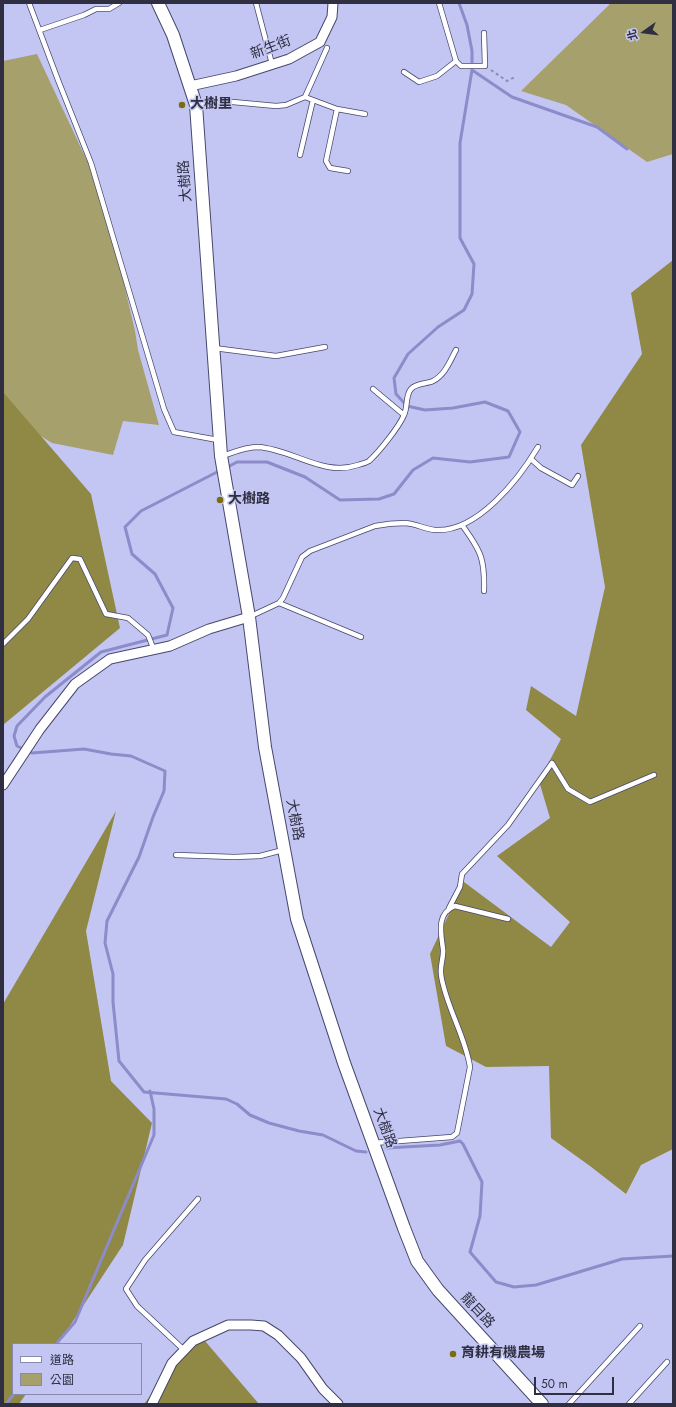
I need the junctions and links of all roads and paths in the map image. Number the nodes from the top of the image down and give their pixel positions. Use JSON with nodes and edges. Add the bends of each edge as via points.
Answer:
{"nodes":[{"id":1,"x":29,"y":3,"type":"edge"},
{"id":2,"x":119,"y":3,"type":"edge"},
{"id":3,"x":158,"y":3,"type":"edge"},
{"id":4,"x":256,"y":3,"type":"edge"},
{"id":5,"x":333,"y":3,"type":"edge"},
{"id":6,"x":439,"y":3,"type":"edge"},
{"id":7,"x":40,"y":30,"type":"junction"},
{"id":8,"x":484,"y":33,"type":"dead end"},
{"id":9,"x":327,"y":48,"type":"dead end"},
{"id":10,"x":456,"y":61,"type":"junction"},
{"id":11,"x":272,"y":64,"type":"junction"},
{"id":12,"x":485,"y":66,"type":"junction"},
{"id":13,"x":404,"y":72,"type":"dead end"},
{"id":14,"x":515,"y":77,"type":"dead end"},
{"id":15,"x":190,"y":86,"type":"junction"},
{"id":16,"x":305,"y":97,"type":"junction"},
{"id":17,"x":313,"y":100,"type":"junction"},
{"id":18,"x":196,"y":105,"type":"junction"},
{"id":19,"x":337,"y":109,"type":"junction"},
{"id":20,"x":365,"y":114,"type":"dead end"},
{"id":21,"x":300,"y":155,"type":"dead end"},
{"id":22,"x":348,"y":172,"type":"dead end"},
{"id":23,"x":325,"y":347,"type":"dead end"},
{"id":24,"x":214,"y":348,"type":"junction"},
{"id":25,"x":456,"y":350,"type":"dead end"},
{"id":26,"x":373,"y":389,"type":"dead end"},
{"id":27,"x":404,"y":415,"type":"junction"},
{"id":28,"x":220,"y":440,"type":"junction"},
{"id":29,"x":538,"y":447,"type":"dead end"},
{"id":30,"x":221,"y":456,"type":"junction"},
{"id":31,"x":531,"y":459,"type":"junction"},
{"id":32,"x":578,"y":476,"type":"dead end"},
{"id":33,"x":462,"y":525,"type":"junction"},
{"id":34,"x":484,"y":591,"type":"dead end"},
{"id":35,"x":279,"y":603,"type":"junction"},
{"id":36,"x":249,"y":617,"type":"junction"},
{"id":37,"x":361,"y":637,"type":"dead end"},
{"id":38,"x":3,"y":644,"type":"edge"},
{"id":39,"x":154,"y":650,"type":"junction"},
{"id":40,"x":654,"y":774,"type":"dead end"},
{"id":41,"x":3,"y":785,"type":"edge"},
{"id":42,"x":284,"y":850,"type":"junction"},
{"id":43,"x":176,"y":855,"type":"dead end"},
{"id":44,"x":449,"y":908,"type":"junction"},
{"id":45,"x":508,"y":919,"type":"dead end"},
{"id":46,"x":373,"y":1143,"type":"junction"},
{"id":47,"x":198,"y":1199,"type":"dead end"},
{"id":48,"x":404,"y":1228,"type":"joint"},
{"id":49,"x":640,"y":1326,"type":"dead end"},
{"id":50,"x":184,"y":1350,"type":"junction"},
{"id":51,"x":667,"y":1362,"type":"dead end"},
{"id":52,"x":152,"y":1404,"type":"edge"},
{"id":53,"x":338,"y":1404,"type":"edge"},
{"id":54,"x":542,"y":1404,"type":"edge"},
{"id":55,"x":569,"y":1404,"type":"edge"},
{"id":56,"x":629,"y":1404,"type":"edge"}],
"edges":[{"from":1,"to":7,"type":"lane"},
{"from":2,"to":7,"type":"lane"},
{"from":3,"to":15,"type":"street","name":"大樹路","via":[[173,36]]},
{"from":4,"to":11,"type":"lane"},
{"from":5,"to":11,"type":"street","name":"新生街","via":[[332,17],[320,42],[289,59]]},
{"from":6,"to":10,"type":"lane"},
{"from":7,"to":28,"type":"lane","via":[[91,162],[164,409],[174,432]]},
{"from":8,"to":12,"type":"lane"},
{"from":9,"to":16,"type":"lane"},
{"from":10,"to":12,"type":"lane","via":[[461,66]]},
{"from":10,"to":13,"type":"lane","via":[[437,76],[419,82]]},
{"from":11,"to":15,"type":"street","name":"新生街","via":[[236,76]]},
{"from":12,"to":14,"type":"path","via":[[507,81]]},
{"from":15,"to":18,"type":"street","name":"大樹路"},
{"from":16,"to":17,"type":"lane"},
{"from":16,"to":18,"type":"lane","via":[[286,105],[276,106],[222,101]]},
{"from":17,"to":19,"type":"lane"},
{"from":17,"to":21,"type":"lane"},
{"from":18,"to":24,"type":"street","name":"大樹路"},
{"from":19,"to":20,"type":"lane"},
{"from":19,"to":22,"type":"lane","via":[[326,161],[330,168]]},
{"from":23,"to":24,"type":"lane","via":[[276,356]]},
{"from":24,"to":28,"type":"street","name":"大樹路"},
{"from":25,"to":27,"type":"lane","via":[[444,372],[434,381],[414,386],[410,390]]},
{"from":26,"to":27,"type":"lane"},
{"from":27,"to":30,"type":"lane","via":[[368,462],[354,467],[338,469],[319,466],[289,453],[259,447],[244,448]]},
{"from":28,"to":30,"type":"street","name":"大樹路"},
{"from":29,"to":31,"type":"lane"},
{"from":30,"to":36,"type":"street","name":"大樹路"},
{"from":31,"to":32,"type":"lane","via":[[541,468],[572,485]]},
{"from":31,"to":33,"type":"lane","via":[[501,498]]},
{"from":33,"to":34,"type":"lane","via":[[481,555]]},
{"from":33,"to":35,"type":"lane","via":[[437,530],[406,523],[385,524],[310,551],[302,557]]},
{"from":35,"to":36,"type":"lane"},
{"from":35,"to":37,"type":"lane"},
{"from":36,"to":39,"type":"street"},
{"from":36,"to":42,"type":"street","name":"大樹路","via":[[265,747]]},
{"from":38,"to":39,"type":"lane","via":[[28,619],[72,558],[80,559],[106,614],[128,618],[148,635]]},
{"from":39,"to":41,"type":"street","via":[[110,659],[75,684],[40,729]]},
{"from":40,"to":44,"type":"lane","via":[[590,802],[568,789],[552,763],[508,825],[462,874],[460,887]]},
{"from":42,"to":43,"type":"lane","via":[[260,856]]},
{"from":42,"to":46,"type":"street","name":"大樹路","via":[[297,919]]},
{"from":44,"to":45,"type":"lane","via":[[455,906]]},
{"from":44,"to":46,"type":"lane","via":[[440,927],[443,950],[440,973],[469,1056],[470,1067],[457,1133],[452,1137]]},
{"from":46,"to":48,"type":"street","name":"大樹路"},
{"from":47,"to":50,"type":"lane","via":[[145,1260],[126,1289],[136,1306]]},
{"from":48,"to":54,"type":"street","name":"龍目路","via":[[417,1261],[438,1290]]},
{"from":49,"to":55,"type":"lane"},
{"from":50,"to":52,"type":"street","via":[[172,1363]]},
{"from":50,"to":53,"type":"street","via":[[192,1341],[228,1325],[264,1326],[278,1335],[301,1358],[323,1389]]},
{"from":51,"to":56,"type":"lane"}]}
